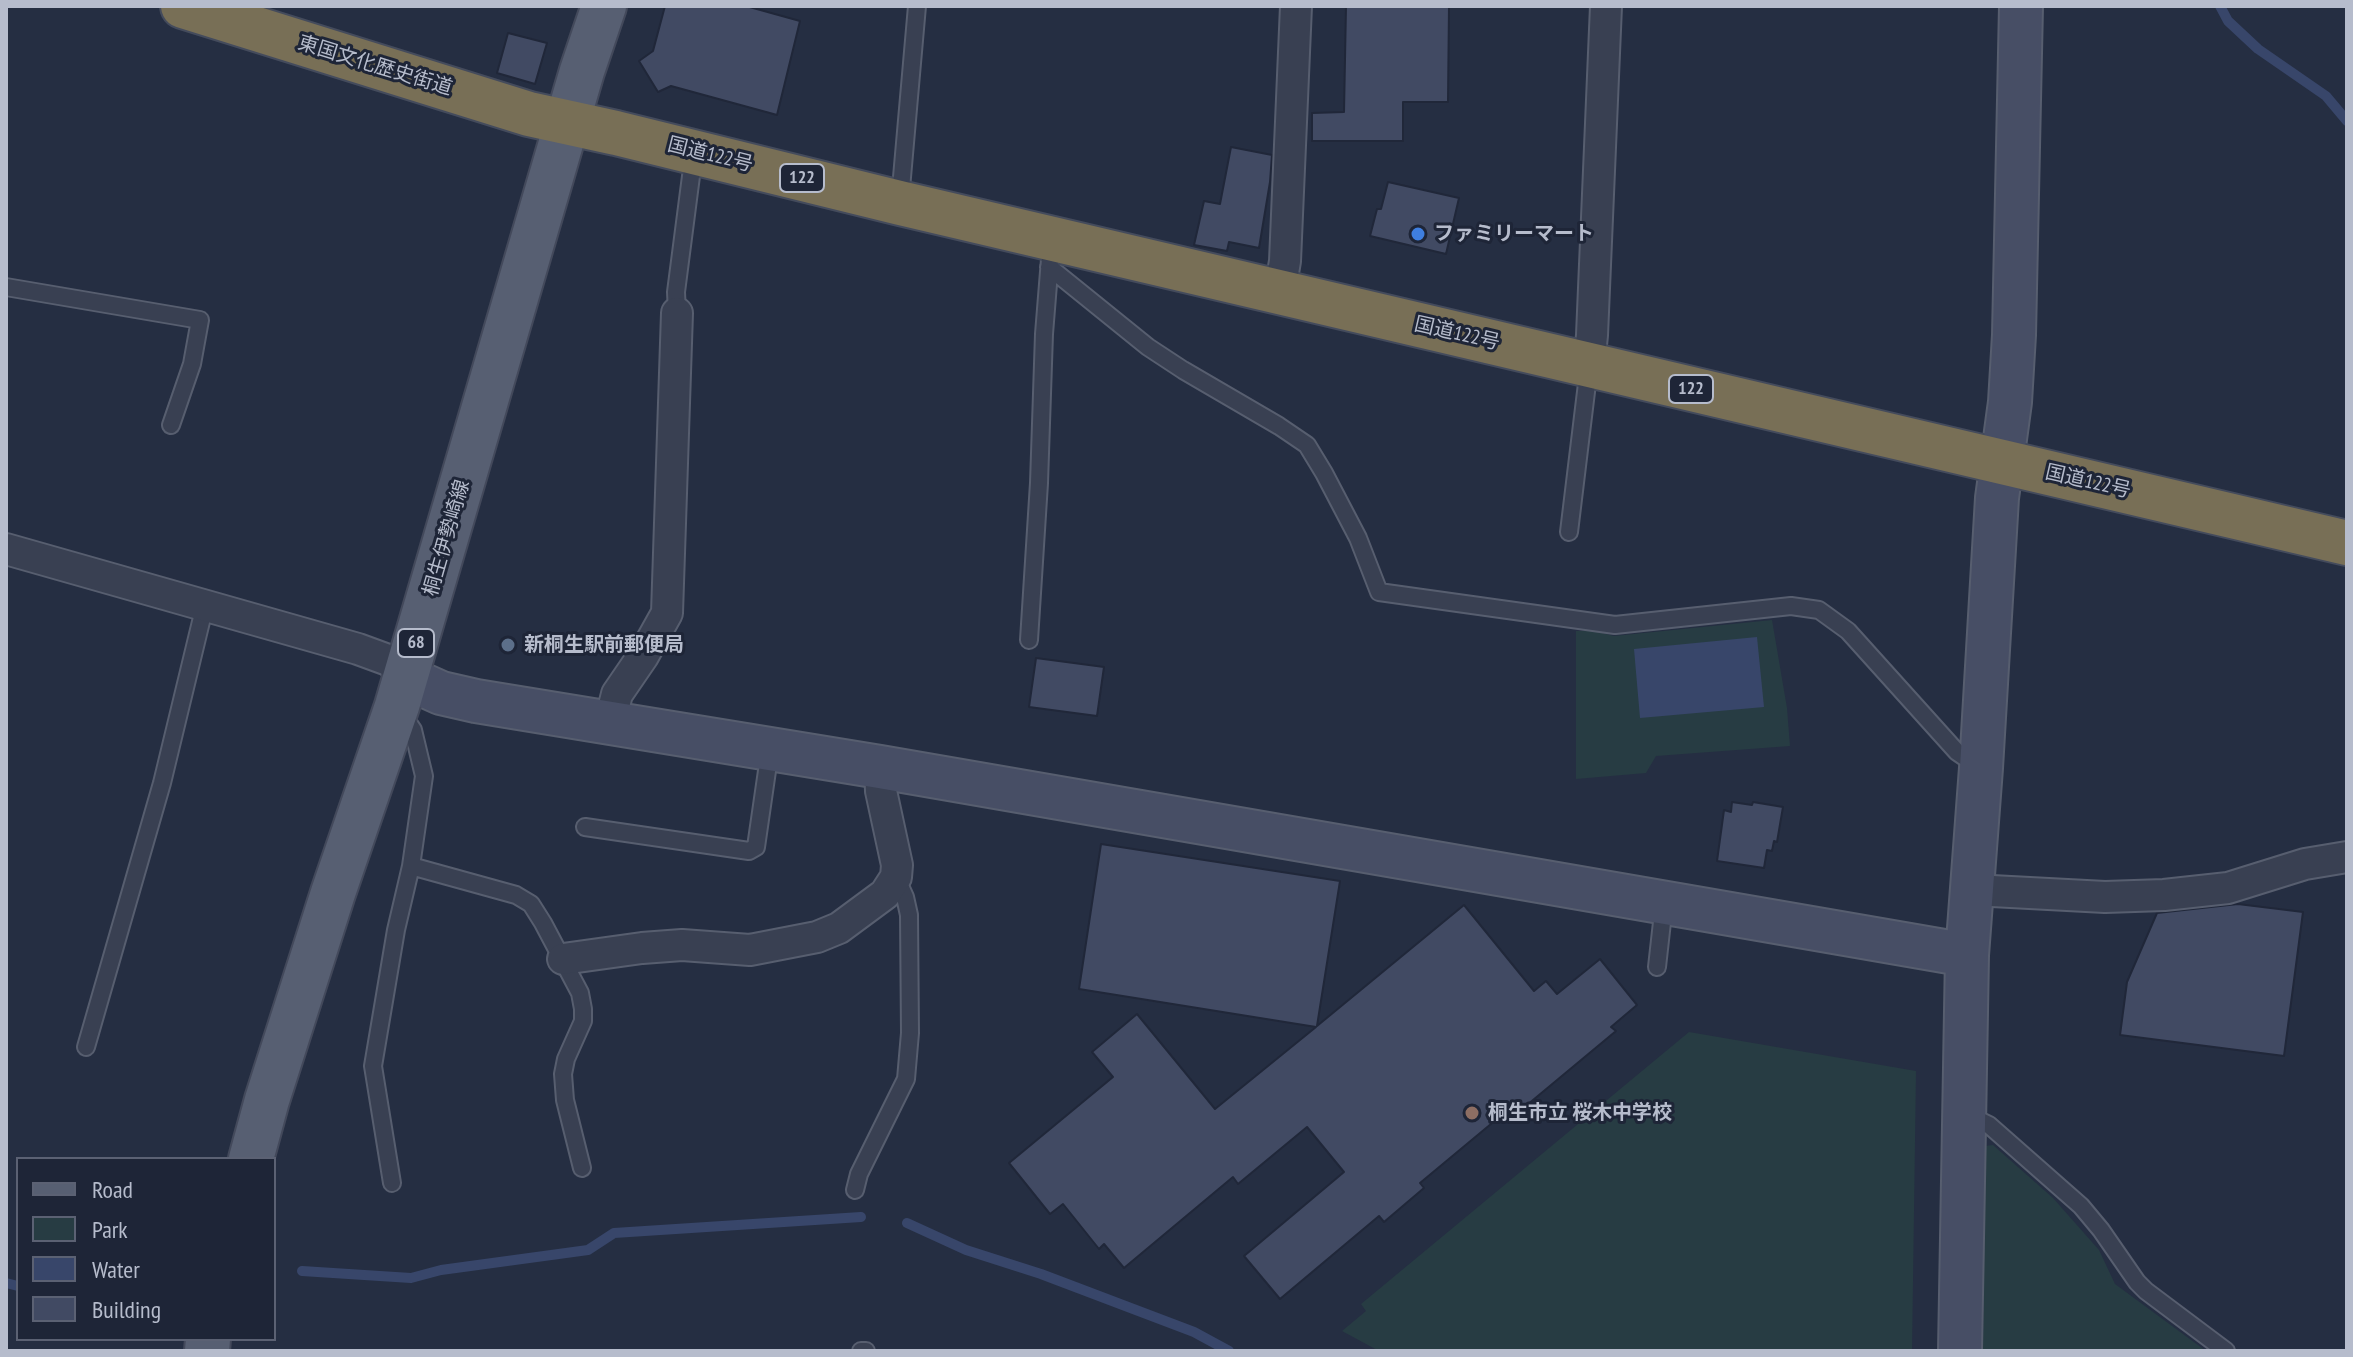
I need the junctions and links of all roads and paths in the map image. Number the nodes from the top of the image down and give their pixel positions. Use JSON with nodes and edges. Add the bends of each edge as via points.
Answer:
{"nodes":[{"id":1,"x":183,"y":6,"type":"edge"},
{"id":2,"x":604,"y":6,"type":"edge"},
{"id":3,"x":917,"y":6,"type":"edge"},
{"id":4,"x":1296,"y":6,"type":"edge"},
{"id":5,"x":1606,"y":6,"type":"edge"},
{"id":6,"x":2021,"y":6,"type":"edge"},
{"id":7,"x":568,"y":122,"type":"junction"},
{"id":8,"x":697,"y":152,"type":"junction"},
{"id":9,"x":900,"y":203,"type":"junction"},
{"id":10,"x":1051,"y":253,"type":"junction"},
{"id":11,"x":6,"y":287,"type":"edge"},
{"id":12,"x":1280,"y":291,"type":"junction"},
{"id":13,"x":677,"y":313,"type":"joint"},
{"id":14,"x":1589,"y":365,"type":"junction"},
{"id":15,"x":171,"y":425,"type":"dead end"},
{"id":16,"x":2002,"y":462,"type":"junction"},
{"id":17,"x":1569,"y":532,"type":"dead end"},
{"id":18,"x":2347,"y":543,"type":"edge"},
{"id":19,"x":6,"y":549,"type":"edge"},
{"id":20,"x":205,"y":605,"type":"junction"},
{"id":21,"x":1029,"y":640,"type":"dead end"},
{"id":22,"x":402,"y":690,"type":"junction"},
{"id":23,"x":610,"y":722,"type":"junction"},
{"id":24,"x":770,"y":749,"type":"junction"},
{"id":25,"x":880,"y":767,"type":"junction"},
{"id":26,"x":1981,"y":768,"type":"junction"},
{"id":27,"x":585,"y":827,"type":"dead end"},
{"id":28,"x":2347,"y":857,"type":"edge"},
{"id":29,"x":411,"y":866,"type":"junction"},
{"id":30,"x":896,"y":877,"type":"junction"},
{"id":31,"x":1973,"y":890,"type":"junction"},
{"id":32,"x":1665,"y":902,"type":"junction"},
{"id":33,"x":1967,"y":955,"type":"junction"},
{"id":34,"x":563,"y":959,"type":"junction"},
{"id":35,"x":1657,"y":967,"type":"dead end"},
{"id":36,"x":86,"y":1047,"type":"dead end"},
{"id":37,"x":1964,"y":1113,"type":"junction"},
{"id":38,"x":252,"y":1157,"type":"edge"},
{"id":39,"x":582,"y":1168,"type":"dead end"},
{"id":40,"x":392,"y":1183,"type":"dead end"},
{"id":41,"x":855,"y":1190,"type":"dead end"},
{"id":42,"x":1960,"y":1351,"type":"edge"},
{"id":43,"x":2226,"y":1351,"type":"edge"}],
"edges":[{"from":1,"to":7,"type":"highway","name":"東国文化歴史街道","number":"122"},
{"from":2,"to":7,"type":"main road","name":"桐生伊勢崎線","number":"68"},
{"from":3,"to":9,"type":"lane"},
{"from":4,"to":12,"type":"street"},
{"from":5,"to":14,"type":"street"},
{"from":6,"to":16,"type":"street","via":[[2014,335]]},
{"from":7,"to":8,"type":"highway","name":"国道122号","number":"122"},
{"from":7,"to":22,"type":"main road","name":"桐生伊勢崎線","number":"68"},
{"from":8,"to":9,"type":"highway","name":"国道122号","number":"122"},
{"from":8,"to":13,"type":"lane"},
{"from":9,"to":10,"type":"highway","name":"国道122号","number":"122"},
{"from":10,"to":12,"type":"highway","name":"国道122号","number":"122"},
{"from":10,"to":21,"type":"lane"},
{"from":10,"to":26,"type":"lane","via":[[1148,347],[1307,445],[1358,538],[1379,592],[1615,625],[1791,606],[1819,610],[1848,631],[1957,752]]},
{"from":11,"to":15,"type":"lane","via":[[200,320],[192,364]]},
{"from":12,"to":14,"type":"highway","name":"国道122号","number":"122"},
{"from":13,"to":23,"type":"street","via":[[667,613],[617,694]]},
{"from":14,"to":16,"type":"highway","name":"国道122号","number":"122"},
{"from":14,"to":17,"type":"lane"},
{"from":16,"to":18,"type":"highway","name":"国道122号","number":"122"},
{"from":16,"to":26,"type":"street"},
{"from":19,"to":20,"type":"street"},
{"from":20,"to":22,"type":"street","via":[[380,656]]},
{"from":20,"to":36,"type":"lane","via":[[162,783]]},
{"from":22,"to":23,"type":"street","via":[[421,684],[476,701]]},
{"from":22,"to":29,"type":"lane","via":[[424,776]]},
{"from":22,"to":38,"type":"main road","name":"桐生伊勢崎線","number":"68"},
{"from":23,"to":24,"type":"street"},
{"from":24,"to":25,"type":"street"},
{"from":24,"to":27,"type":"lane","via":[[756,847],[749,851]]},
{"from":25,"to":30,"type":"street"},
{"from":25,"to":32,"type":"street"},
{"from":26,"to":31,"type":"street"},
{"from":28,"to":31,"type":"street","via":[[2228,888],[2164,895]]},
{"from":29,"to":34,"type":"lane","via":[[516,895],[531,904]]},
{"from":29,"to":40,"type":"lane","via":[[373,1066]]},
{"from":30,"to":34,"type":"street","via":[[885,894],[839,928],[817,937],[750,950],[682,945]]},
{"from":30,"to":41,"type":"lane","via":[[909,915],[906,1079]]},
{"from":31,"to":33,"type":"street"},
{"from":32,"to":33,"type":"street"},
{"from":32,"to":35,"type":"lane"},
{"from":33,"to":37,"type":"street"},
{"from":34,"to":39,"type":"lane","via":[[583,1009],[563,1074]]},
{"from":37,"to":42,"type":"street"},
{"from":37,"to":43,"type":"lane","via":[[1989,1125],[2061,1187],[2146,1291]]}]}
